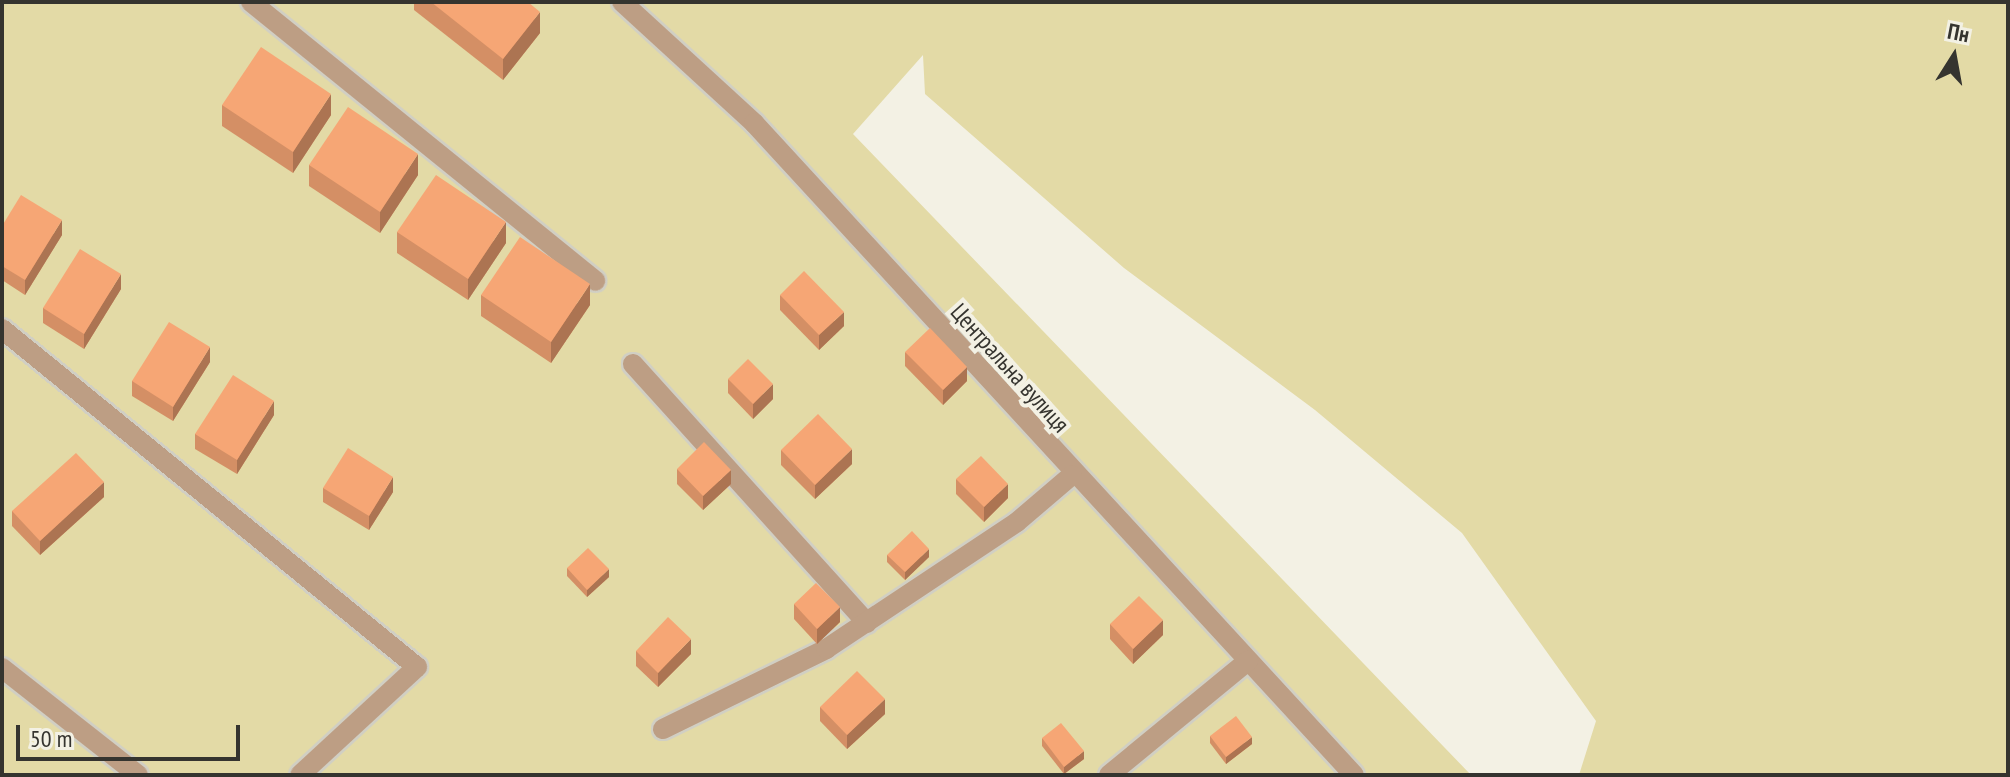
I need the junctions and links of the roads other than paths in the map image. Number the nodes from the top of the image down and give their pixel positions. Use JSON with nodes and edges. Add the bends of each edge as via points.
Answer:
{"nodes":[{"id":1,"x":251,"y":2,"type":"edge"},
{"id":2,"x":622,"y":2,"type":"edge"},
{"id":3,"x":595,"y":281,"type":"dead end"},
{"id":4,"x":2,"y":329,"type":"edge"},
{"id":5,"x":633,"y":364,"type":"dead end"},
{"id":6,"x":1072,"y":475,"type":"junction"},
{"id":7,"x":867,"y":623,"type":"junction"},
{"id":8,"x":1248,"y":661,"type":"junction"},
{"id":9,"x":2,"y":668,"type":"edge"},
{"id":10,"x":663,"y":729,"type":"dead end"},
{"id":11,"x":138,"y":775,"type":"edge"},
{"id":12,"x":300,"y":775,"type":"edge"},
{"id":13,"x":1109,"y":775,"type":"edge"},
{"id":14,"x":1354,"y":775,"type":"edge"}],
"edges":[{"from":1,"to":3,"type":"street"},
{"from":2,"to":6,"type":"street","name":"Центральна вулиця","via":[[754,123]]},
{"from":4,"to":12,"type":"street","via":[[417,667]]},
{"from":5,"to":7,"type":"street"},
{"from":6,"to":7,"type":"street","via":[[1017,522]]},
{"from":6,"to":8,"type":"street","name":"Центральна вулиця"},
{"from":7,"to":10,"type":"street","via":[[826,649]]},
{"from":8,"to":13,"type":"street"},
{"from":8,"to":14,"type":"street","name":"Центральна вулиця"},
{"from":9,"to":11,"type":"street"}]}
